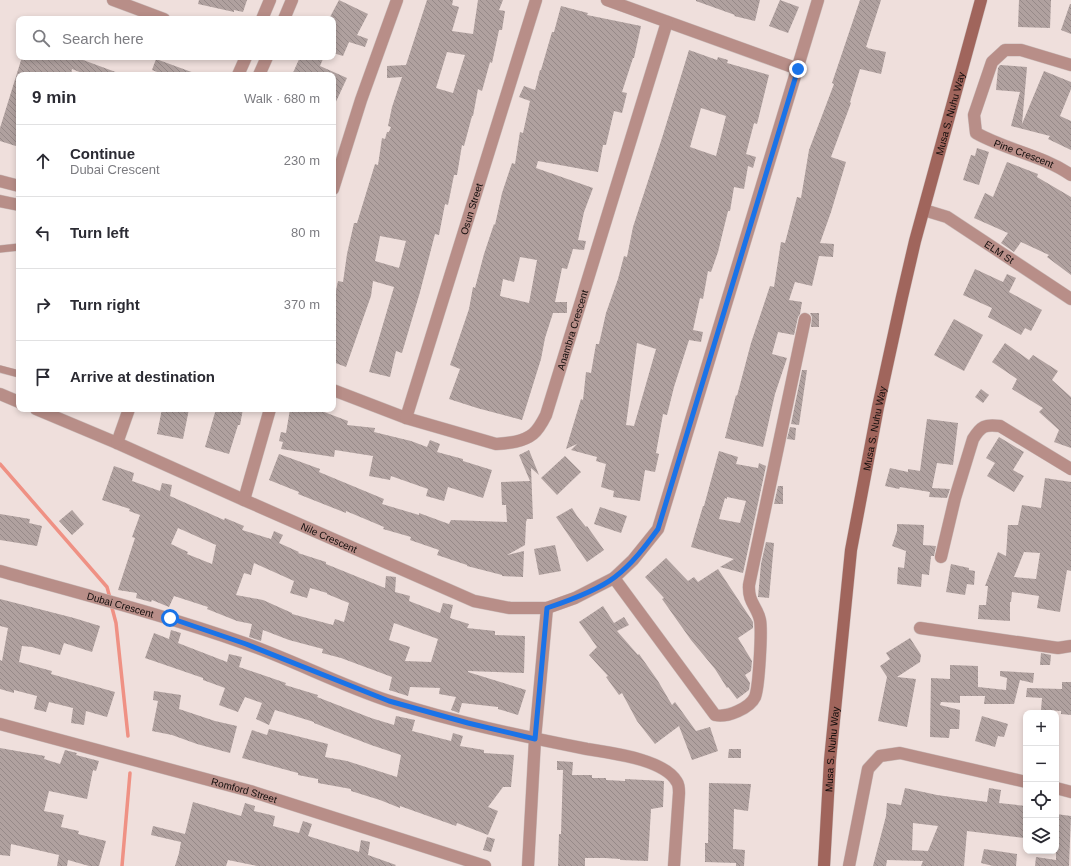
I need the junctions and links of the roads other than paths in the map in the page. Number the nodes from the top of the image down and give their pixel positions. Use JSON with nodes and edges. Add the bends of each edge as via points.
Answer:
{"nodes":[{"id":1,"x":270,"y":0,"type":"edge"},
{"id":2,"x":292,"y":0,"type":"edge"},
{"id":3,"x":397,"y":0,"type":"edge"},
{"id":4,"x":536,"y":0,"type":"edge"},
{"id":5,"x":607,"y":0,"type":"edge"},
{"id":6,"x":818,"y":0,"type":"edge"},
{"id":7,"x":981,"y":0,"type":"edge"},
{"id":8,"x":120,"y":1,"type":"edge"},
{"id":9,"x":157,"y":16,"type":"edge"},
{"id":10,"x":263,"y":16,"type":"edge"},
{"id":11,"x":285,"y":16,"type":"edge"},
{"id":12,"x":667,"y":22,"type":"junction"},
{"id":13,"x":245,"y":60,"type":"edge"},
{"id":14,"x":265,"y":60,"type":"edge"},
{"id":15,"x":1071,"y":65,"type":"edge"},
{"id":16,"x":798,"y":69,"type":"junction"},
{"id":17,"x":239,"y":72,"type":"edge"},
{"id":18,"x":260,"y":72,"type":"edge"},
{"id":19,"x":1071,"y":175,"type":"edge"},
{"id":20,"x":336,"y":179,"type":"edge"},
{"id":21,"x":0,"y":181,"type":"edge"},
{"id":22,"x":16,"y":185,"type":"edge"},
{"id":23,"x":0,"y":201,"type":"edge"},
{"id":24,"x":16,"y":204,"type":"edge"},
{"id":25,"x":924,"y":210,"type":"junction"},
{"id":26,"x":16,"y":247,"type":"edge"},
{"id":27,"x":0,"y":249,"type":"edge"},
{"id":28,"x":1071,"y":299,"type":"edge"},
{"id":29,"x":805,"y":319,"type":"dead end"},
{"id":30,"x":0,"y":369,"type":"edge"},
{"id":31,"x":16,"y":373,"type":"edge"},
{"id":32,"x":336,"y":391,"type":"edge"},
{"id":33,"x":0,"y":394,"type":"edge"},
{"id":34,"x":16,"y":401,"type":"edge"},
{"id":35,"x":43,"y":412,"type":"edge"},
{"id":36,"x":128,"y":412,"type":"edge"},
{"id":37,"x":269,"y":412,"type":"edge"},
{"id":38,"x":406,"y":418,"type":"junction"},
{"id":39,"x":117,"y":443,"type":"junction"},
{"id":40,"x":1071,"y":469,"type":"edge"},
{"id":41,"x":244,"y":500,"type":"junction"},
{"id":42,"x":941,"y":557,"type":"dead end"},
{"id":43,"x":0,"y":571,"type":"edge"},
{"id":44,"x":614,"y":578,"type":"junction"},
{"id":45,"x":547,"y":608,"type":"junction"},
{"id":46,"x":920,"y":628,"type":"dead end"},
{"id":47,"x":1071,"y":646,"type":"edge"},
{"id":48,"x":0,"y":724,"type":"edge"},
{"id":49,"x":535,"y":739,"type":"junction"},
{"id":50,"x":1023,"y":781,"type":"edge"},
{"id":51,"x":1059,"y":789,"type":"edge"},
{"id":52,"x":1071,"y":792,"type":"edge"},
{"id":53,"x":485,"y":866,"type":"edge"},
{"id":54,"x":528,"y":866,"type":"edge"},
{"id":55,"x":674,"y":866,"type":"edge"},
{"id":56,"x":824,"y":866,"type":"edge"},
{"id":57,"x":849,"y":866,"type":"edge"}],
"edges":[{"from":1,"to":10,"type":"street"},
{"from":2,"to":11,"type":"street"},
{"from":3,"to":20,"type":"street"},
{"from":4,"to":38,"type":"street","name":"Osun Street"},
{"from":5,"to":12,"type":"street"},
{"from":6,"to":16,"type":"street","name":"Nile Crescent"},
{"from":7,"to":25,"type":"street","name":"Musa S. Nuhu Way"},
{"from":8,"to":9,"type":"street"},
{"from":12,"to":16,"type":"street"},
{"from":12,"to":38,"type":"street","name":"Anambra Crescent","via":[[546,415],[534,433],[523,439],[496,444]]},
{"from":13,"to":17,"type":"street"},
{"from":14,"to":18,"type":"street"},
{"from":15,"to":19,"type":"street","name":"Pine Crescent","via":[[1021,50],[1005,50],[992,62],[974,115],[976,133],[990,141],[1049,162]]},
{"from":16,"to":44,"type":"street","name":"Nile Crescent","via":[[658,529],[633,560]]},
{"from":21,"to":22,"type":"street"},
{"from":23,"to":24,"type":"street"},
{"from":25,"to":28,"type":"street","name":"ELM St","via":[[947,218]]},
{"from":25,"to":56,"type":"street","name":"Musa S. Nuhu Way","via":[[900,305],[851,550],[830,760]]},
{"from":26,"to":27,"type":"lane"},
{"from":29,"to":44,"type":"street","via":[[749,585],[748,593],[760,619],[761,629],[755,698],[745,707],[729,715],[715,715]]},
{"from":30,"to":31,"type":"lane"},
{"from":32,"to":38,"type":"street","name":"Anambra Crescent"},
{"from":33,"to":34,"type":"street"},
{"from":35,"to":39,"type":"street","name":"Nile Crescent"},
{"from":36,"to":39,"type":"street"},
{"from":37,"to":41,"type":"street"},
{"from":39,"to":41,"type":"street","name":"Nile Crescent"},
{"from":40,"to":42,"type":"street","via":[[1000,426],[982,427],[973,438]]},
{"from":41,"to":45,"type":"street","name":"Nile Crescent","via":[[474,601],[510,608]]},
{"from":43,"to":49,"type":"street","name":"Dubai Crescent","via":[[170,618],[246,644],[389,701]]},
{"from":44,"to":45,"type":"street","name":"Nile Crescent","via":[[575,598]]},
{"from":45,"to":49,"type":"street"},
{"from":46,"to":47,"type":"street","via":[[1058,648]]},
{"from":48,"to":53,"type":"street","name":"Romford Street","via":[[250,791]]},
{"from":49,"to":54,"type":"street"},
{"from":49,"to":55,"type":"street","name":"Dubai Crescent","via":[[640,759],[672,775],[678,784],[679,793]]},
{"from":50,"to":57,"type":"street","via":[[900,753],[880,756],[868,769]]},
{"from":51,"to":52,"type":"street"}]}
